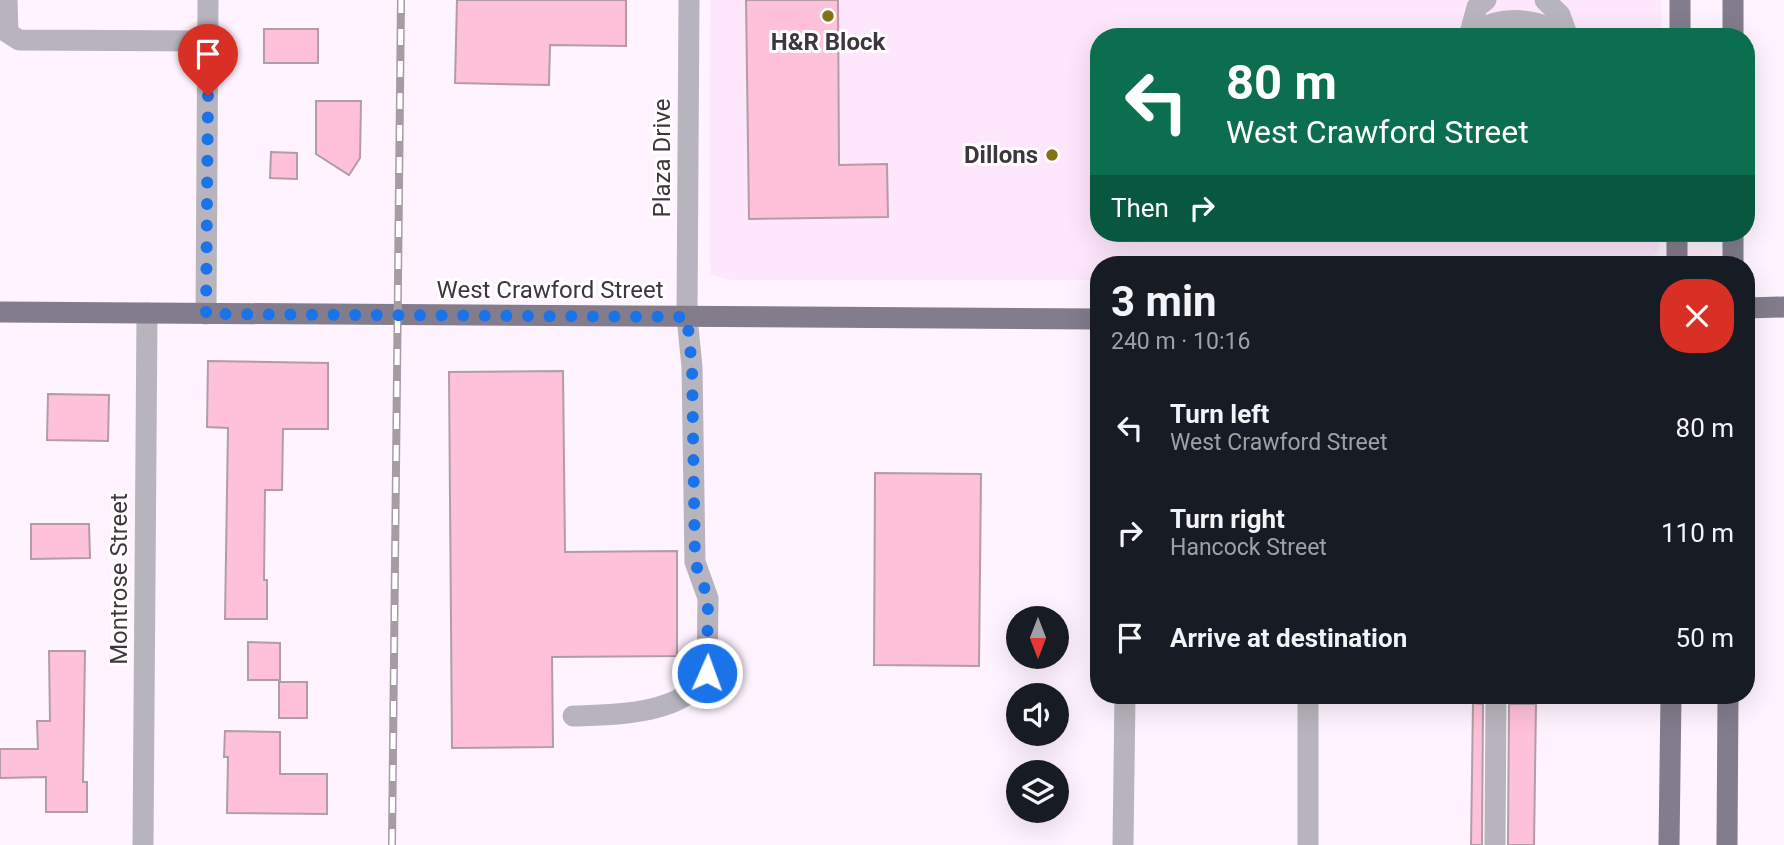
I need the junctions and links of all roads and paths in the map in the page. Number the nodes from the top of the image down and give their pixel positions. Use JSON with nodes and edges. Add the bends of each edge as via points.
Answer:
{"nodes":[{"id":1,"x":7,"y":0,"type":"edge"},
{"id":2,"x":208,"y":0,"type":"edge"},
{"id":3,"x":689,"y":0,"type":"edge"},
{"id":4,"x":1486,"y":0,"type":"edge"},
{"id":5,"x":1545,"y":0,"type":"edge"},
{"id":6,"x":1680,"y":0,"type":"edge"},
{"id":7,"x":1733,"y":0,"type":"edge"},
{"id":8,"x":1471,"y":28,"type":"edge"},
{"id":9,"x":1484,"y":28,"type":"edge"},
{"id":10,"x":1549,"y":28,"type":"edge"},
{"id":11,"x":1565,"y":28,"type":"edge"},
{"id":12,"x":1680,"y":28,"type":"edge"},
{"id":13,"x":1733,"y":28,"type":"edge"},
{"id":14,"x":208,"y":41,"type":"junction"},
{"id":15,"x":1784,"y":307,"type":"edge"},
{"id":16,"x":1755,"y":308,"type":"edge"},
{"id":17,"x":0,"y":312,"type":"edge"},
{"id":18,"x":148,"y":313,"type":"junction"},
{"id":19,"x":206,"y":314,"type":"junction"},
{"id":20,"x":687,"y":317,"type":"junction"},
{"id":21,"x":1090,"y":319,"type":"edge"},
{"id":22,"x":1125,"y":704,"type":"edge"},
{"id":23,"x":1308,"y":704,"type":"edge"},
{"id":24,"x":1496,"y":704,"type":"edge"},
{"id":25,"x":1671,"y":704,"type":"edge"},
{"id":26,"x":1728,"y":704,"type":"edge"},
{"id":27,"x":573,"y":716,"type":"dead end"},
{"id":28,"x":144,"y":845,"type":"edge"},
{"id":29,"x":1124,"y":845,"type":"edge"},
{"id":30,"x":1308,"y":845,"type":"edge"},
{"id":31,"x":1495,"y":845,"type":"edge"},
{"id":32,"x":1669,"y":845,"type":"edge"},
{"id":33,"x":1727,"y":845,"type":"edge"}],
"edges":[{"from":1,"to":14,"type":"street","via":[[8,33],[19,40]]},
{"from":2,"to":14,"type":"street"},
{"from":3,"to":20,"type":"street","name":"Plaza Drive"},
{"from":4,"to":8,"type":"street","via":[[1477,7]]},
{"from":5,"to":11,"type":"street","via":[[1560,15]]},
{"from":6,"to":12,"type":"main road"},
{"from":7,"to":13,"type":"main road"},
{"from":9,"to":10,"type":"street","via":[[1524,21]]},
{"from":14,"to":19,"type":"street"},
{"from":15,"to":16,"type":"main road"},
{"from":17,"to":18,"type":"main road","name":"West Crawford Street"},
{"from":18,"to":19,"type":"main road","name":"West Crawford Street"},
{"from":18,"to":28,"type":"street","name":"Montrose Street"},
{"from":19,"to":20,"type":"main road","name":"West Crawford Street"},
{"from":20,"to":21,"type":"main road","name":"West Crawford Street"},
{"from":20,"to":27,"type":"street","name":"Plaza Drive","via":[[695,562],[708,598],[707,673],[702,683],[685,695],[660,706],[629,714]]},
{"from":22,"to":29,"type":"street"},
{"from":23,"to":30,"type":"street"},
{"from":24,"to":31,"type":"street"},
{"from":25,"to":32,"type":"main road"},
{"from":26,"to":33,"type":"main road"}]}
